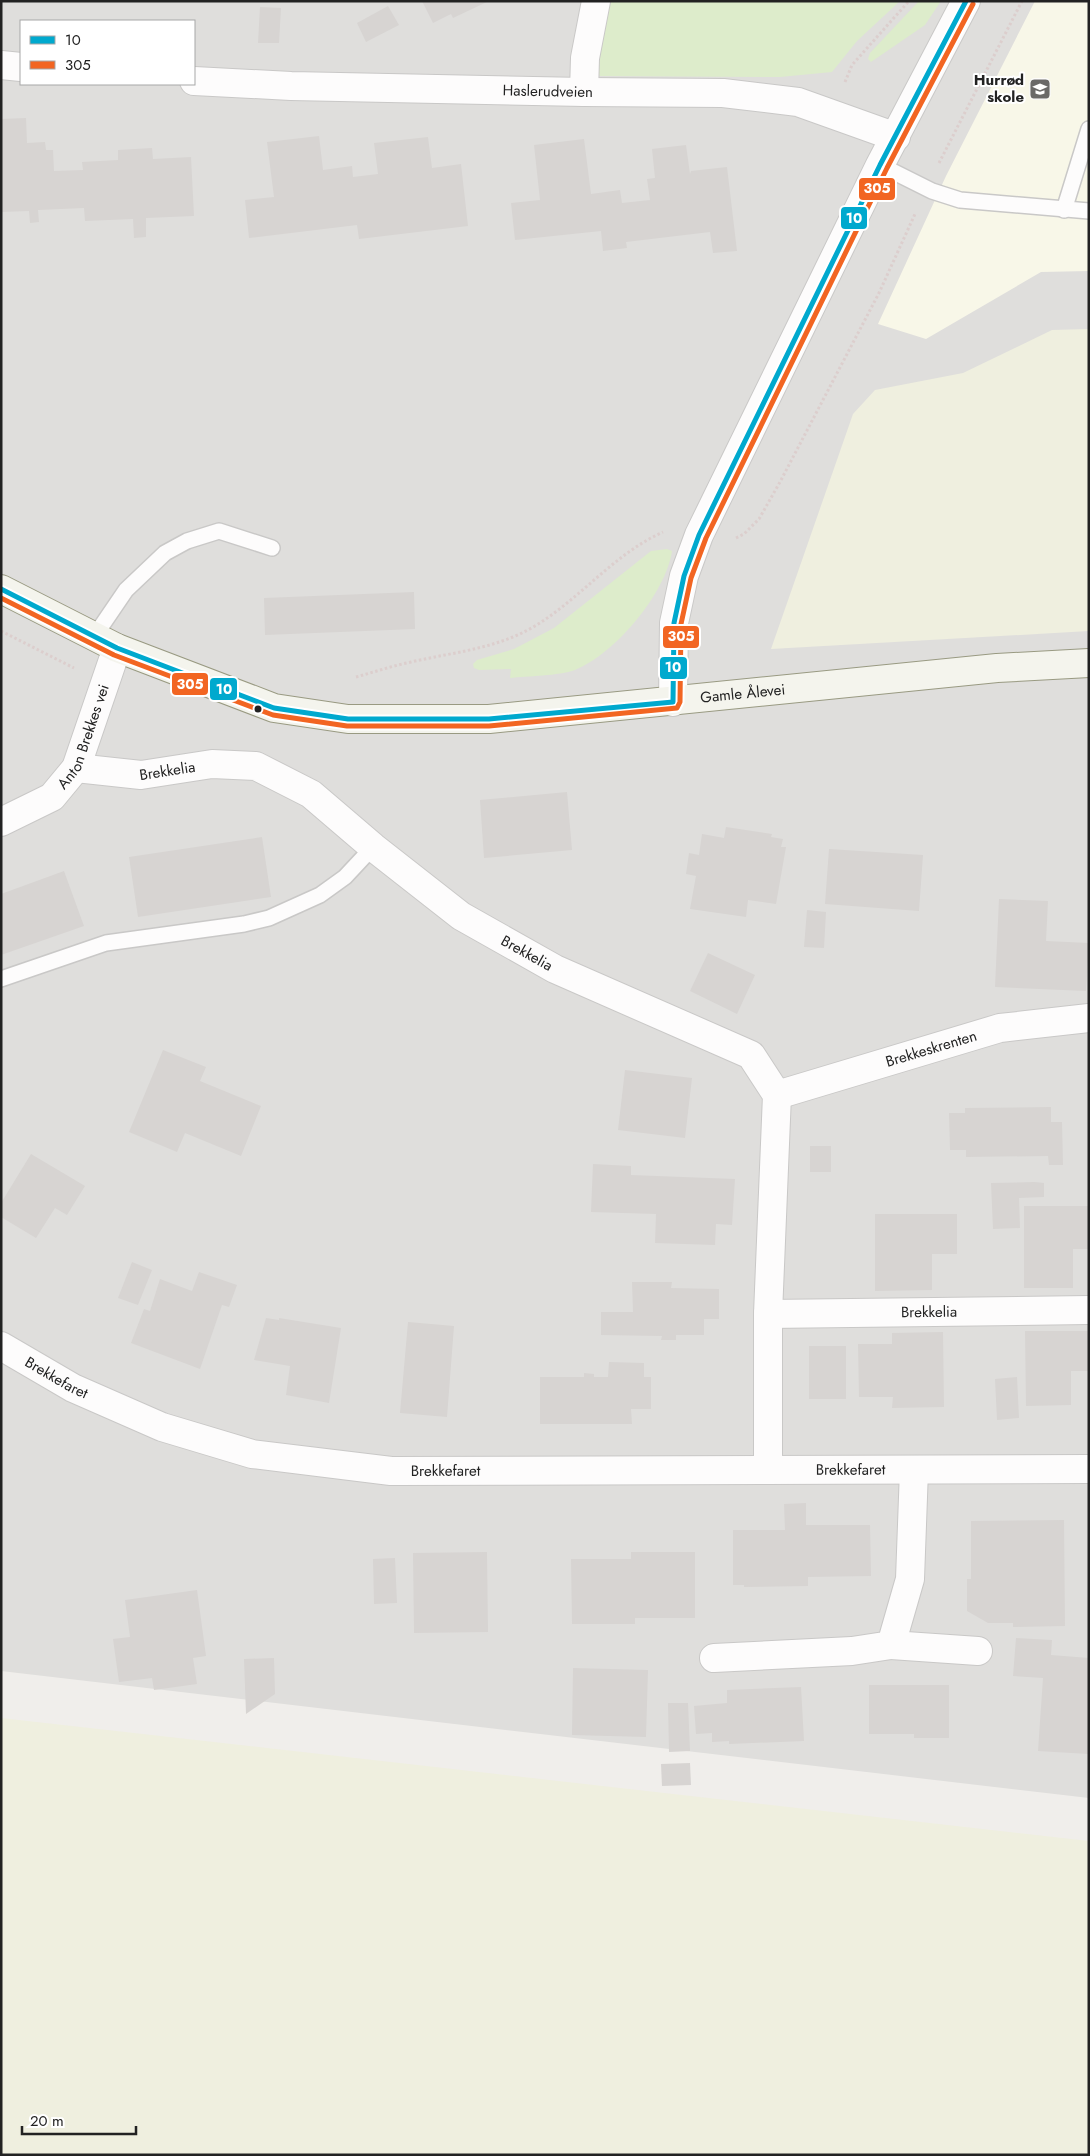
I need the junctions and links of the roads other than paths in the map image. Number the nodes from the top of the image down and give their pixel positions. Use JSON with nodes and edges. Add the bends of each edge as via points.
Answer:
{"nodes":[{"id":1,"x":596,"y":1,"type":"edge"},
{"id":2,"x":966,"y":1,"type":"edge"},
{"id":3,"x":1,"y":65,"type":"edge"},
{"id":4,"x":20,"y":67,"type":"edge"},
{"id":5,"x":195,"y":81,"type":"edge"},
{"id":6,"x":584,"y":92,"type":"junction"},
{"id":7,"x":1089,"y":129,"type":"edge"},
{"id":8,"x":896,"y":137,"type":"junction"},
{"id":9,"x":880,"y":165,"type":"junction"},
{"id":10,"x":1064,"y":210,"type":"junction"},
{"id":11,"x":1089,"y":211,"type":"edge"},
{"id":12,"x":272,"y":548,"type":"dead end"},
{"id":13,"x":1,"y":589,"type":"edge"},
{"id":14,"x":106,"y":642,"type":"junction"},
{"id":15,"x":1089,"y":663,"type":"edge"},
{"id":16,"x":673,"y":702,"type":"junction"},
{"id":17,"x":76,"y":768,"type":"junction"},
{"id":18,"x":1,"y":822,"type":"edge"},
{"id":19,"x":373,"y":847,"type":"junction"},
{"id":20,"x":1,"y":979,"type":"edge"},
{"id":21,"x":1089,"y":1018,"type":"edge"},
{"id":22,"x":776,"y":1095,"type":"junction"},
{"id":23,"x":1089,"y":1310,"type":"edge"},
{"id":24,"x":768,"y":1314,"type":"junction"},
{"id":25,"x":1,"y":1346,"type":"edge"},
{"id":26,"x":768,"y":1468,"type":"junction"},
{"id":27,"x":1089,"y":1469,"type":"edge"},
{"id":28,"x":914,"y":1470,"type":"junction"},
{"id":29,"x":891,"y":1645,"type":"junction"},
{"id":30,"x":978,"y":1650,"type":"dead end"},
{"id":31,"x":714,"y":1658,"type":"dead end"}],
"edges":[{"from":1,"to":6,"type":"street","via":[[585,58]]},
{"from":2,"to":8,"type":"street"},
{"from":3,"to":4,"type":"street"},
{"from":5,"to":6,"type":"street","name":"Haslerudveien"},
{"from":6,"to":8,"type":"street","name":"Haslerudveien","via":[[723,93],[798,102]]},
{"from":7,"to":10,"type":"lane"},
{"from":8,"to":9,"type":"street"},
{"from":9,"to":10,"type":"lane","via":[[926,188],[960,200]]},
{"from":9,"to":16,"type":"street","via":[[699,535],[684,576],[674,623]]},
{"from":10,"to":11,"type":"lane"},
{"from":12,"to":14,"type":"lane","via":[[219,531],[187,541],[165,553],[126,590]]},
{"from":13,"to":14,"type":"main road","name":"Gamle Ålevei"},
{"from":14,"to":16,"type":"main road","name":"Gamle Ålevei","via":[[274,708],[348,719],[489,719]]},
{"from":14,"to":17,"type":"street","name":"Anton Brekkes vei","via":[[104,683]]},
{"from":15,"to":16,"type":"main road","name":"Gamle Ålevei","via":[[997,668]]},
{"from":17,"to":18,"type":"street","name":"Anton Brekkes vei","via":[[52,797]]},
{"from":17,"to":19,"type":"street","name":"Brekkelia","via":[[141,775],[212,764],[256,766],[311,794]]},
{"from":19,"to":20,"type":"lane","via":[[344,877],[320,895],[269,918],[106,943]]},
{"from":19,"to":22,"type":"street","name":"Brekkelia","via":[[461,916],[555,969],[751,1055]]},
{"from":21,"to":22,"type":"street","name":"Brekkeskrenten","via":[[1000,1028]]},
{"from":22,"to":24,"type":"street"},
{"from":23,"to":24,"type":"street","name":"Brekkelia"},
{"from":24,"to":26,"type":"street"},
{"from":25,"to":26,"type":"street","name":"Brekkefaret","via":[[73,1388],[162,1427],[252,1454],[390,1471]]},
{"from":26,"to":28,"type":"street","name":"Brekkefaret"},
{"from":27,"to":28,"type":"street","name":"Brekkefaret"},
{"from":28,"to":29,"type":"street","via":[[910,1579]]},
{"from":29,"to":30,"type":"street"},
{"from":29,"to":31,"type":"street","via":[[852,1651]]}]}
